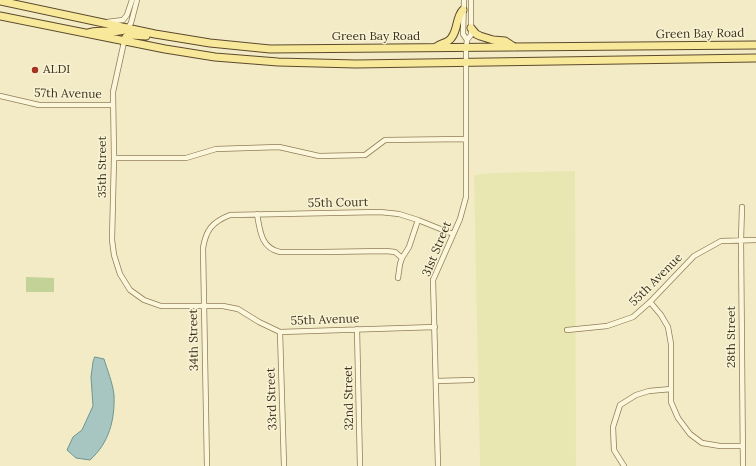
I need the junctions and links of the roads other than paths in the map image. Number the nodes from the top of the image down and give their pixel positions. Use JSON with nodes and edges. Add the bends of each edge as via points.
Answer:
{"nodes":[{"id":1,"x":132,"y":0,"type":"edge"},
{"id":2,"x":136,"y":0,"type":"edge"},
{"id":3,"x":464,"y":0,"type":"edge"},
{"id":4,"x":471,"y":0,"type":"edge"},
{"id":5,"x":0,"y":1,"type":"edge"},
{"id":6,"x":463,"y":10,"type":"junction"},
{"id":7,"x":0,"y":16,"type":"edge"},
{"id":8,"x":103,"y":23,"type":"junction"},
{"id":9,"x":471,"y":28,"type":"junction"},
{"id":10,"x":127,"y":29,"type":"junction"},
{"id":11,"x":87,"y":34,"type":"junction"},
{"id":12,"x":155,"y":34,"type":"junction"},
{"id":13,"x":124,"y":42,"type":"junction"},
{"id":14,"x":466,"y":44,"type":"junction"},
{"id":15,"x":756,"y":44,"type":"edge"},
{"id":16,"x":514,"y":47,"type":"junction"},
{"id":17,"x":436,"y":48,"type":"junction"},
{"id":18,"x":756,"y":58,"type":"edge"},
{"id":19,"x":466,"y":62,"type":"junction"},
{"id":20,"x":0,"y":96,"type":"edge"},
{"id":21,"x":113,"y":104,"type":"junction"},
{"id":22,"x":466,"y":139,"type":"junction"},
{"id":23,"x":114,"y":158,"type":"junction"},
{"id":24,"x":742,"y":207,"type":"dead end"},
{"id":25,"x":257,"y":214,"type":"junction"},
{"id":26,"x":219,"y":219,"type":"joint"},
{"id":27,"x":418,"y":220,"type":"junction"},
{"id":28,"x":454,"y":234,"type":"junction"},
{"id":29,"x":741,"y":240,"type":"junction"},
{"id":30,"x":756,"y":240,"type":"edge"},
{"id":31,"x":402,"y":258,"type":"junction"},
{"id":32,"x":398,"y":278,"type":"dead end"},
{"id":33,"x":130,"y":290,"type":"joint"},
{"id":34,"x":650,"y":302,"type":"junction"},
{"id":35,"x":204,"y":306,"type":"junction"},
{"id":36,"x":434,"y":327,"type":"junction"},
{"id":37,"x":357,"y":329,"type":"junction"},
{"id":38,"x":567,"y":330,"type":"dead end"},
{"id":39,"x":280,"y":332,"type":"junction"},
{"id":40,"x":472,"y":380,"type":"dead end"},
{"id":41,"x":436,"y":381,"type":"junction"},
{"id":42,"x":671,"y":389,"type":"junction"},
{"id":43,"x":743,"y":446,"type":"junction"},
{"id":44,"x":207,"y":466,"type":"edge"},
{"id":45,"x":284,"y":466,"type":"edge"},
{"id":46,"x":360,"y":466,"type":"edge"},
{"id":47,"x":438,"y":466,"type":"edge"},
{"id":48,"x":624,"y":466,"type":"edge"},
{"id":49,"x":743,"y":466,"type":"edge"}],
"edges":[{"from":1,"to":8,"type":"street","via":[[123,20]]},
{"from":2,"to":10,"type":"street","via":[[131,23]]},
{"from":3,"to":6,"type":"street","name":"31st Street"},
{"from":4,"to":9,"type":"street","name":"31st Street"},
{"from":5,"to":8,"type":"main road","name":"Green Bay Road"},
{"from":6,"to":14,"type":"street","name":"31st Street","via":[[463,34]]},
{"from":6,"to":17,"type":"main road","via":[[452,39]]},
{"from":7,"to":11,"type":"main road","name":"Green Bay Road"},
{"from":8,"to":10,"type":"main road","name":"Green Bay Road"},
{"from":9,"to":14,"type":"street","name":"31st Street","via":[[471,35]]},
{"from":9,"to":16,"type":"main road","via":[[480,36],[505,41]]},
{"from":10,"to":11,"type":"main road","via":[[119,32],[98,30]]},
{"from":10,"to":12,"type":"main road","name":"Green Bay Road"},
{"from":11,"to":13,"type":"main road","name":"Green Bay Road"},
{"from":12,"to":13,"type":"main road","via":[[127,36]]},
{"from":12,"to":17,"type":"main road","name":"Green Bay Road","via":[[270,49]]},
{"from":13,"to":19,"type":"main road","name":"Green Bay Road","via":[[215,57],[278,62]]},
{"from":13,"to":21,"type":"street","name":"35th Street","via":[[113,92]]},
{"from":14,"to":16,"type":"main road","name":"Green Bay Road"},
{"from":14,"to":17,"type":"main road","name":"Green Bay Road"},
{"from":14,"to":19,"type":"street","name":"31st Street"},
{"from":15,"to":16,"type":"main road","name":"Green Bay Road"},
{"from":18,"to":19,"type":"main road","name":"Green Bay Road"},
{"from":19,"to":22,"type":"street","name":"31st Street"},
{"from":20,"to":21,"type":"street","name":"57th Avenue","via":[[39,105]]},
{"from":21,"to":23,"type":"street","name":"35th Street"},
{"from":22,"to":23,"type":"street","via":[[385,140],[365,155],[319,156],[279,147],[216,149],[186,158]]},
{"from":22,"to":28,"type":"street","name":"31st Street","via":[[466,196]]},
{"from":23,"to":33,"type":"street","name":"35th Street","via":[[112,240],[120,274]]},
{"from":24,"to":29,"type":"street","name":"28th Street"},
{"from":25,"to":26,"type":"street","name":"55th Court","via":[[230,215]]},
{"from":25,"to":27,"type":"street","name":"55th Court","via":[[380,212]]},
{"from":25,"to":31,"type":"street","via":[[264,242],[280,252],[386,251],[395,252]]},
{"from":26,"to":35,"type":"street","name":"34th Street","via":[[212,225],[202,248]]},
{"from":27,"to":28,"type":"street","name":"55th Court"},
{"from":27,"to":31,"type":"street","via":[[409,247]]},
{"from":28,"to":36,"type":"street","name":"31st Street","via":[[434,280]]},
{"from":29,"to":30,"type":"street","name":"55th Avenue"},
{"from":29,"to":34,"type":"street","name":"55th Avenue","via":[[721,241],[694,256]]},
{"from":29,"to":43,"type":"street","name":"28th Street"},
{"from":31,"to":32,"type":"street"},
{"from":33,"to":35,"type":"street","name":"55th Avenue","via":[[144,300],[160,306]]},
{"from":34,"to":38,"type":"street","name":"55th Avenue","via":[[633,317],[607,326]]},
{"from":34,"to":42,"type":"street","via":[[668,327],[671,344]]},
{"from":35,"to":39,"type":"street","name":"55th Avenue","via":[[224,306],[238,310]]},
{"from":35,"to":44,"type":"street","name":"34th Street"},
{"from":36,"to":37,"type":"street","name":"55th Avenue"},
{"from":36,"to":41,"type":"street","name":"31st Street"},
{"from":37,"to":39,"type":"street","name":"55th Avenue"},
{"from":37,"to":46,"type":"street","name":"32nd Street"},
{"from":39,"to":45,"type":"street","name":"33rd Street"},
{"from":40,"to":41,"type":"street"},
{"from":41,"to":47,"type":"street","name":"31st Street"},
{"from":42,"to":43,"type":"street","via":[[671,402],[678,418],[690,434],[702,443]]},
{"from":42,"to":48,"type":"street","via":[[636,395],[620,405],[613,426],[614,450]]},
{"from":43,"to":49,"type":"street","name":"28th Street"}]}
